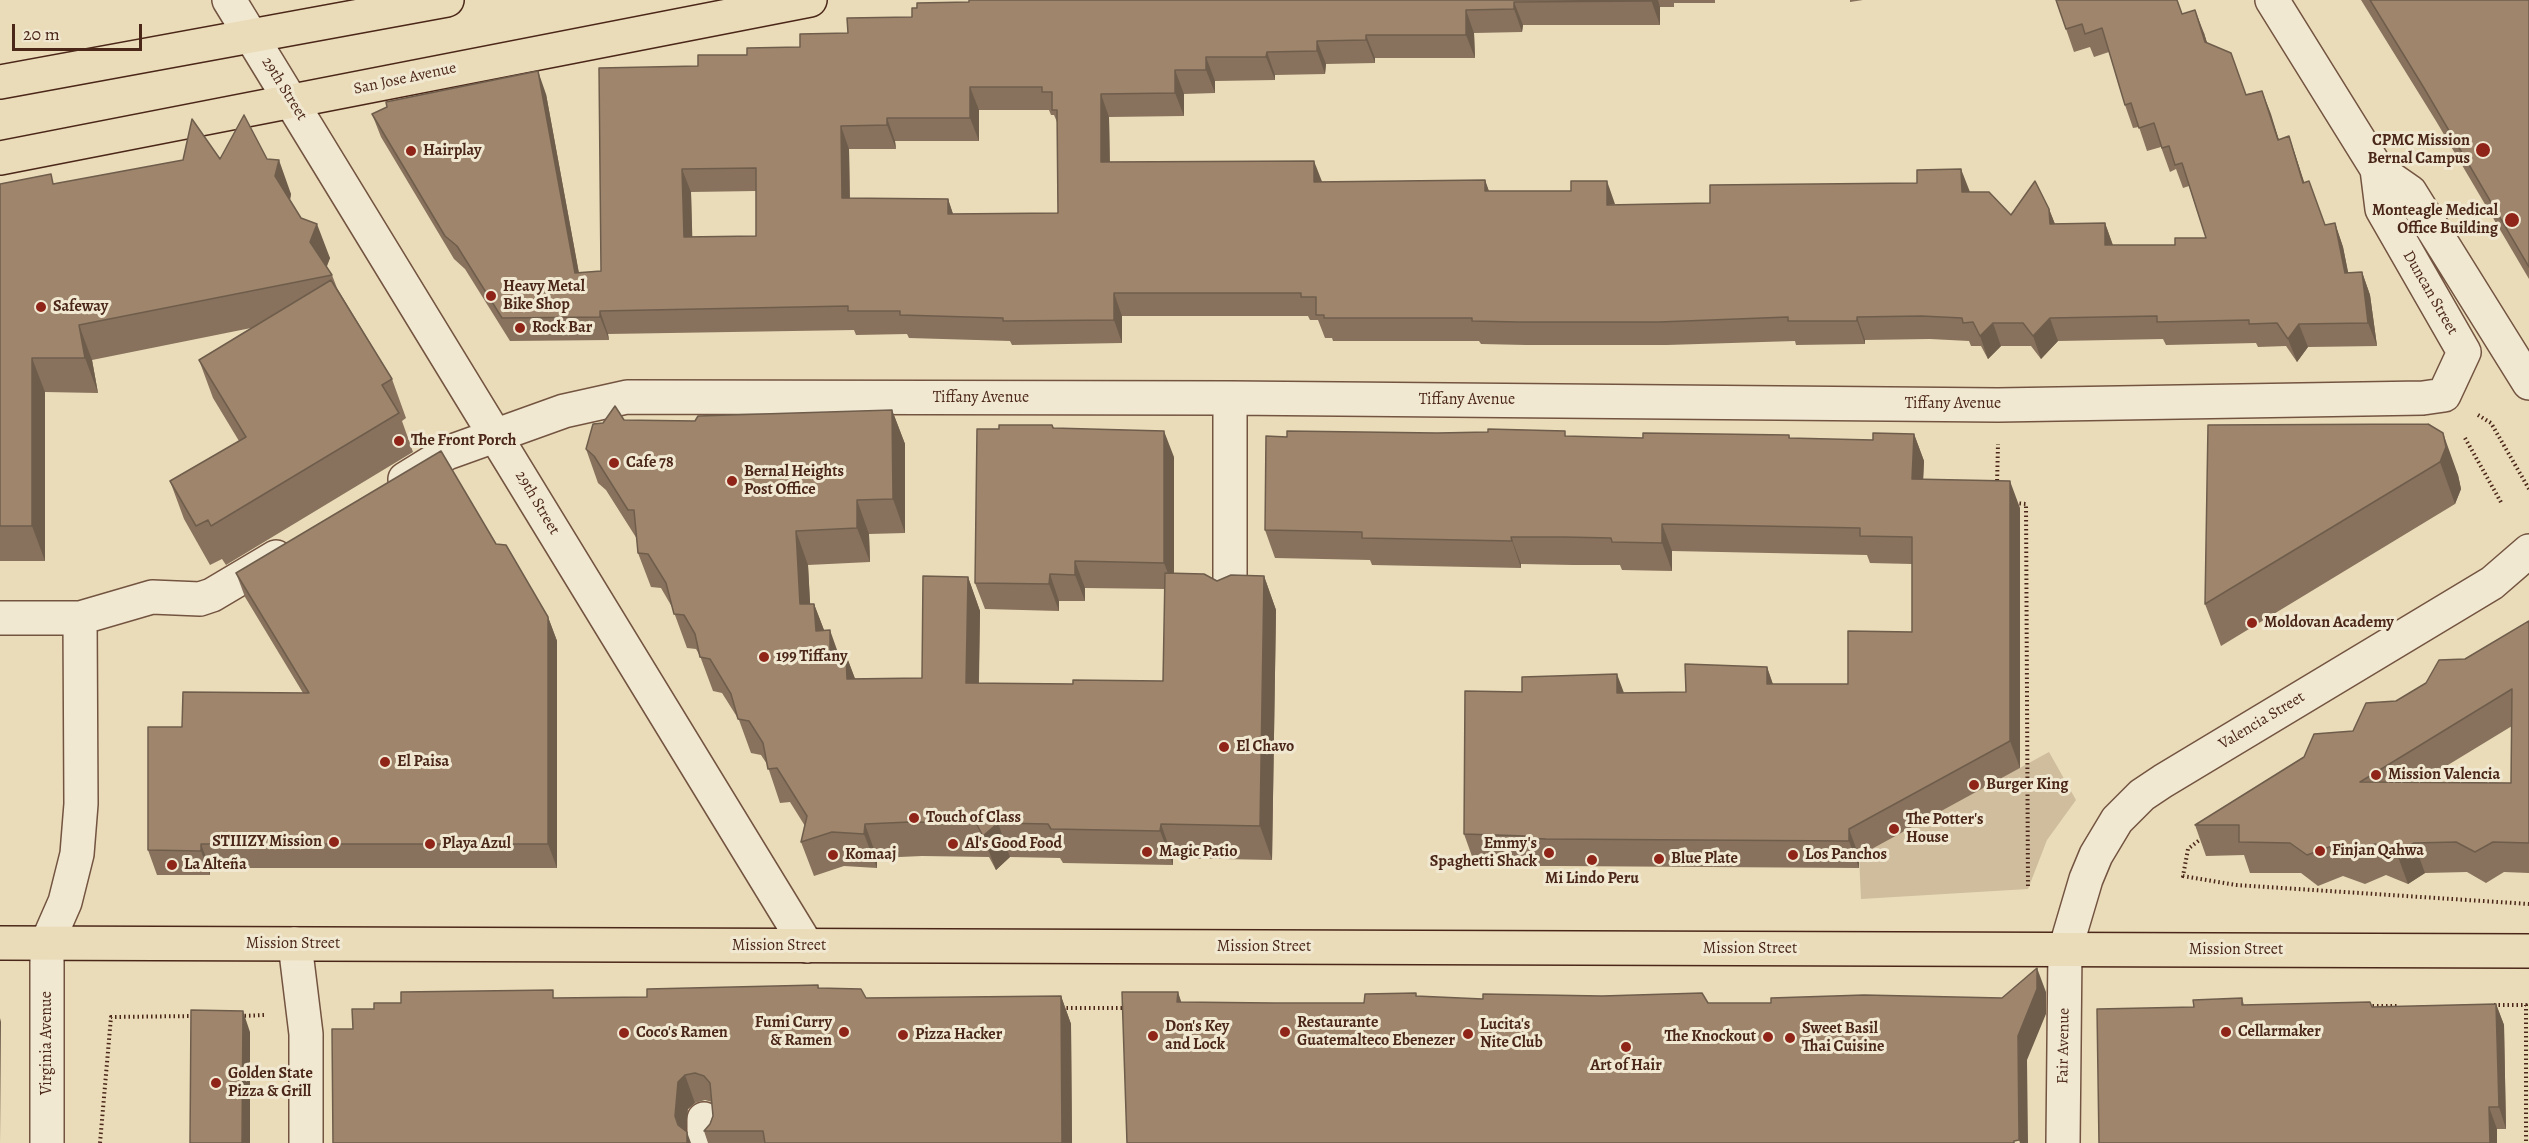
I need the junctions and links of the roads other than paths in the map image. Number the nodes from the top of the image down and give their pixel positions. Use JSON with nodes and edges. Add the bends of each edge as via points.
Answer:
{"nodes":[{"id":1,"x":229,"y":0,"type":"edge"},
{"id":2,"x":447,"y":0,"type":"edge"},
{"id":3,"x":810,"y":0,"type":"edge"},
{"id":4,"x":2272,"y":0,"type":"edge"},
{"id":5,"x":252,"y":37,"type":"junction"},
{"id":6,"x":0,"y":82,"type":"edge"},
{"id":7,"x":292,"y":103,"type":"junction"},
{"id":8,"x":0,"y":158,"type":"edge"},
{"id":9,"x":2377,"y":169,"type":"junction"},
{"id":10,"x":2529,"y":383,"type":"edge"},
{"id":11,"x":2444,"y":395,"type":"joint"},
{"id":12,"x":1230,"y":398,"type":"junction"},
{"id":13,"x":496,"y":436,"type":"junction"},
{"id":14,"x":376,"y":496,"type":"edge"},
{"id":15,"x":304,"y":539,"type":"edge"},
{"id":16,"x":2529,"y":551,"type":"edge"},
{"id":17,"x":1230,"y":597,"type":"edge"},
{"id":18,"x":0,"y":618,"type":"edge"},
{"id":19,"x":80,"y":618,"type":"junction"},
{"id":20,"x":0,"y":943,"type":"edge"},
{"id":21,"x":47,"y":944,"type":"junction"},
{"id":22,"x":295,"y":944,"type":"junction"},
{"id":23,"x":807,"y":946,"type":"junction"},
{"id":24,"x":2065,"y":950,"type":"junction"},
{"id":25,"x":2529,"y":951,"type":"edge"},
{"id":26,"x":47,"y":1143,"type":"edge"},
{"id":27,"x":306,"y":1143,"type":"edge"},
{"id":28,"x":2063,"y":1143,"type":"edge"}],
"edges":[{"from":1,"to":5,"type":"street","name":"29th Street"},
{"from":2,"to":5,"type":"main road"},
{"from":3,"to":7,"type":"main road","name":"San Jose Avenue"},
{"from":4,"to":9,"type":"street","name":"Duncan Street"},
{"from":5,"to":6,"type":"main road"},
{"from":5,"to":7,"type":"street","name":"29th Street"},
{"from":7,"to":8,"type":"main road","name":"San Jose Avenue"},
{"from":7,"to":13,"type":"street","name":"29th Street"},
{"from":9,"to":10,"type":"street","name":"Duncan Street","via":[[2410,192]]},
{"from":9,"to":11,"type":"street","name":"Duncan Street","via":[[2382,209],[2464,352]]},
{"from":11,"to":12,"type":"street","name":"Tiffany Avenue","via":[[1998,405]]},
{"from":12,"to":13,"type":"street","name":"Tiffany Avenue","via":[[627,397],[564,411]]},
{"from":12,"to":17,"type":"street"},
{"from":13,"to":14,"type":"street","name":"Tiffany Avenue","via":[[447,453]]},
{"from":13,"to":23,"type":"street","name":"29th Street"},
{"from":15,"to":19,"type":"street","via":[[212,595],[200,599],[153,597]]},
{"from":16,"to":24,"type":"street","name":"Valencia Street","via":[[2492,582],[2142,795],[2117,820],[2091,867]]},
{"from":18,"to":19,"type":"street"},
{"from":19,"to":21,"type":"street","via":[[81,804],[77,854],[65,902]]},
{"from":20,"to":21,"type":"main road","name":"Mission Street"},
{"from":21,"to":22,"type":"main road","name":"Mission Street"},
{"from":21,"to":26,"type":"street","name":"Virginia Avenue"},
{"from":22,"to":23,"type":"main road","name":"Mission Street"},
{"from":22,"to":27,"type":"street","via":[[303,1015]]},
{"from":23,"to":24,"type":"main road","name":"Mission Street"},
{"from":24,"to":25,"type":"main road","name":"Mission Street"},
{"from":24,"to":28,"type":"street","name":"Fair Avenue"}]}
